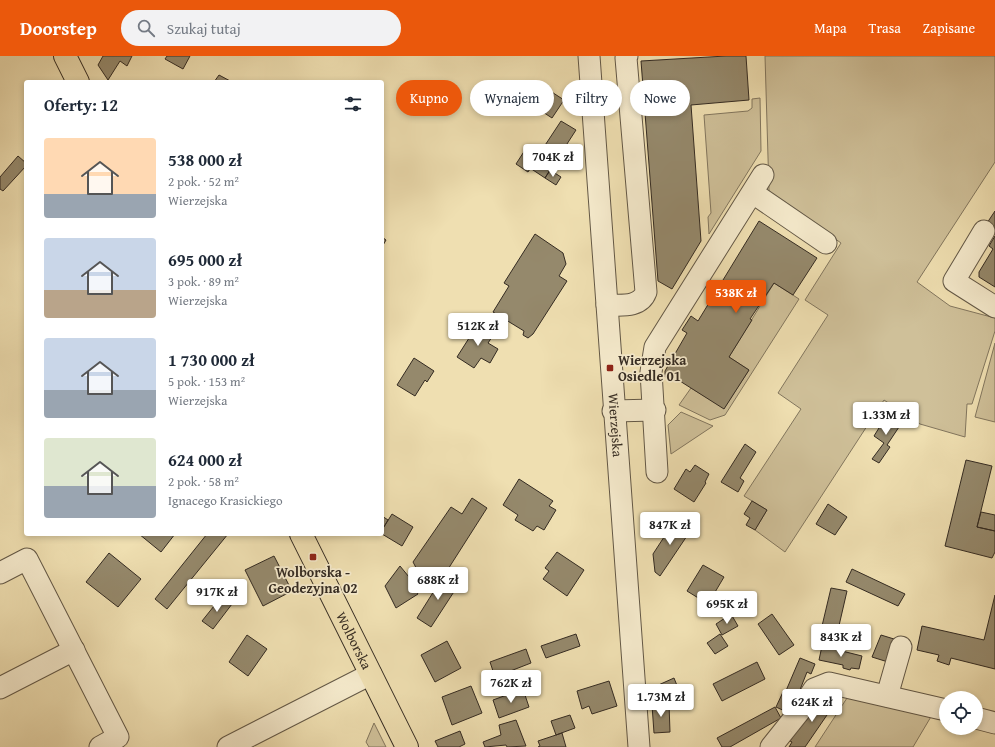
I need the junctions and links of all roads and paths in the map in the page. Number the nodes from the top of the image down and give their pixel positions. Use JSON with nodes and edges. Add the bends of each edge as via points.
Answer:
{"nodes":[{"id":1,"x":65,"y":56,"type":"edge"},
{"id":2,"x":589,"y":56,"type":"edge"},
{"id":3,"x":627,"y":56,"type":"edge"},
{"id":4,"x":77,"y":80,"type":"edge"},
{"id":5,"x":763,"y":175,"type":"dead end"},
{"id":6,"x":753,"y":193,"type":"junction"},
{"id":7,"x":984,"y":232,"type":"dead end"},
{"id":8,"x":826,"y":243,"type":"dead end"},
{"id":9,"x":607,"y":305,"type":"junction"},
{"id":10,"x":995,"y":307,"type":"edge"},
{"id":11,"x":655,"y":410,"type":"junction"},
{"id":12,"x":613,"y":411,"type":"junction"},
{"id":13,"x":657,"y":472,"type":"dead end"},
{"id":14,"x":302,"y":536,"type":"edge"},
{"id":15,"x":0,"y":573,"type":"edge"},
{"id":16,"x":901,"y":647,"type":"dead end"},
{"id":17,"x":74,"y":650,"type":"junction"},
{"id":18,"x":371,"y":674,"type":"junction"},
{"id":19,"x":0,"y":688,"type":"edge"},
{"id":20,"x":887,"y":696,"type":"junction"},
{"id":21,"x":939,"y":708,"type":"edge"},
{"id":22,"x":983,"y":720,"type":"edge"},
{"id":23,"x":995,"y":723,"type":"edge"},
{"id":24,"x":100,"y":747,"type":"edge"},
{"id":25,"x":228,"y":747,"type":"edge"},
{"id":26,"x":407,"y":747,"type":"edge"},
{"id":27,"x":639,"y":747,"type":"edge"},
{"id":28,"x":771,"y":747,"type":"edge"}],
"edges":[{"from":1,"to":4,"type":"main road"},
{"from":2,"to":9,"type":"street","name":"Wierzejska"},
{"from":3,"to":9,"type":"street","via":[[646,292],[637,304]]},
{"from":5,"to":6,"type":"street"},
{"from":6,"to":8,"type":"street"},
{"from":6,"to":11,"type":"street","via":[[655,347],[652,372]]},
{"from":7,"to":10,"type":"street","via":[[954,281]]},
{"from":9,"to":12,"type":"street","name":"Wierzejska"},
{"from":11,"to":12,"type":"street"},
{"from":11,"to":13,"type":"street"},
{"from":12,"to":27,"type":"street","name":"Wierzejska"},
{"from":14,"to":18,"type":"main road","name":"Wolborska"},
{"from":15,"to":17,"type":"street","via":[[27,559]]},
{"from":16,"to":20,"type":"street"},
{"from":17,"to":19,"type":"street"},
{"from":17,"to":24,"type":"street","via":[[118,737]]},
{"from":18,"to":25,"type":"street"},
{"from":18,"to":26,"type":"main road","name":"Wolborska"},
{"from":20,"to":21,"type":"street"},
{"from":20,"to":28,"type":"street","via":[[829,683],[814,689]]},
{"from":22,"to":23,"type":"street"}]}
